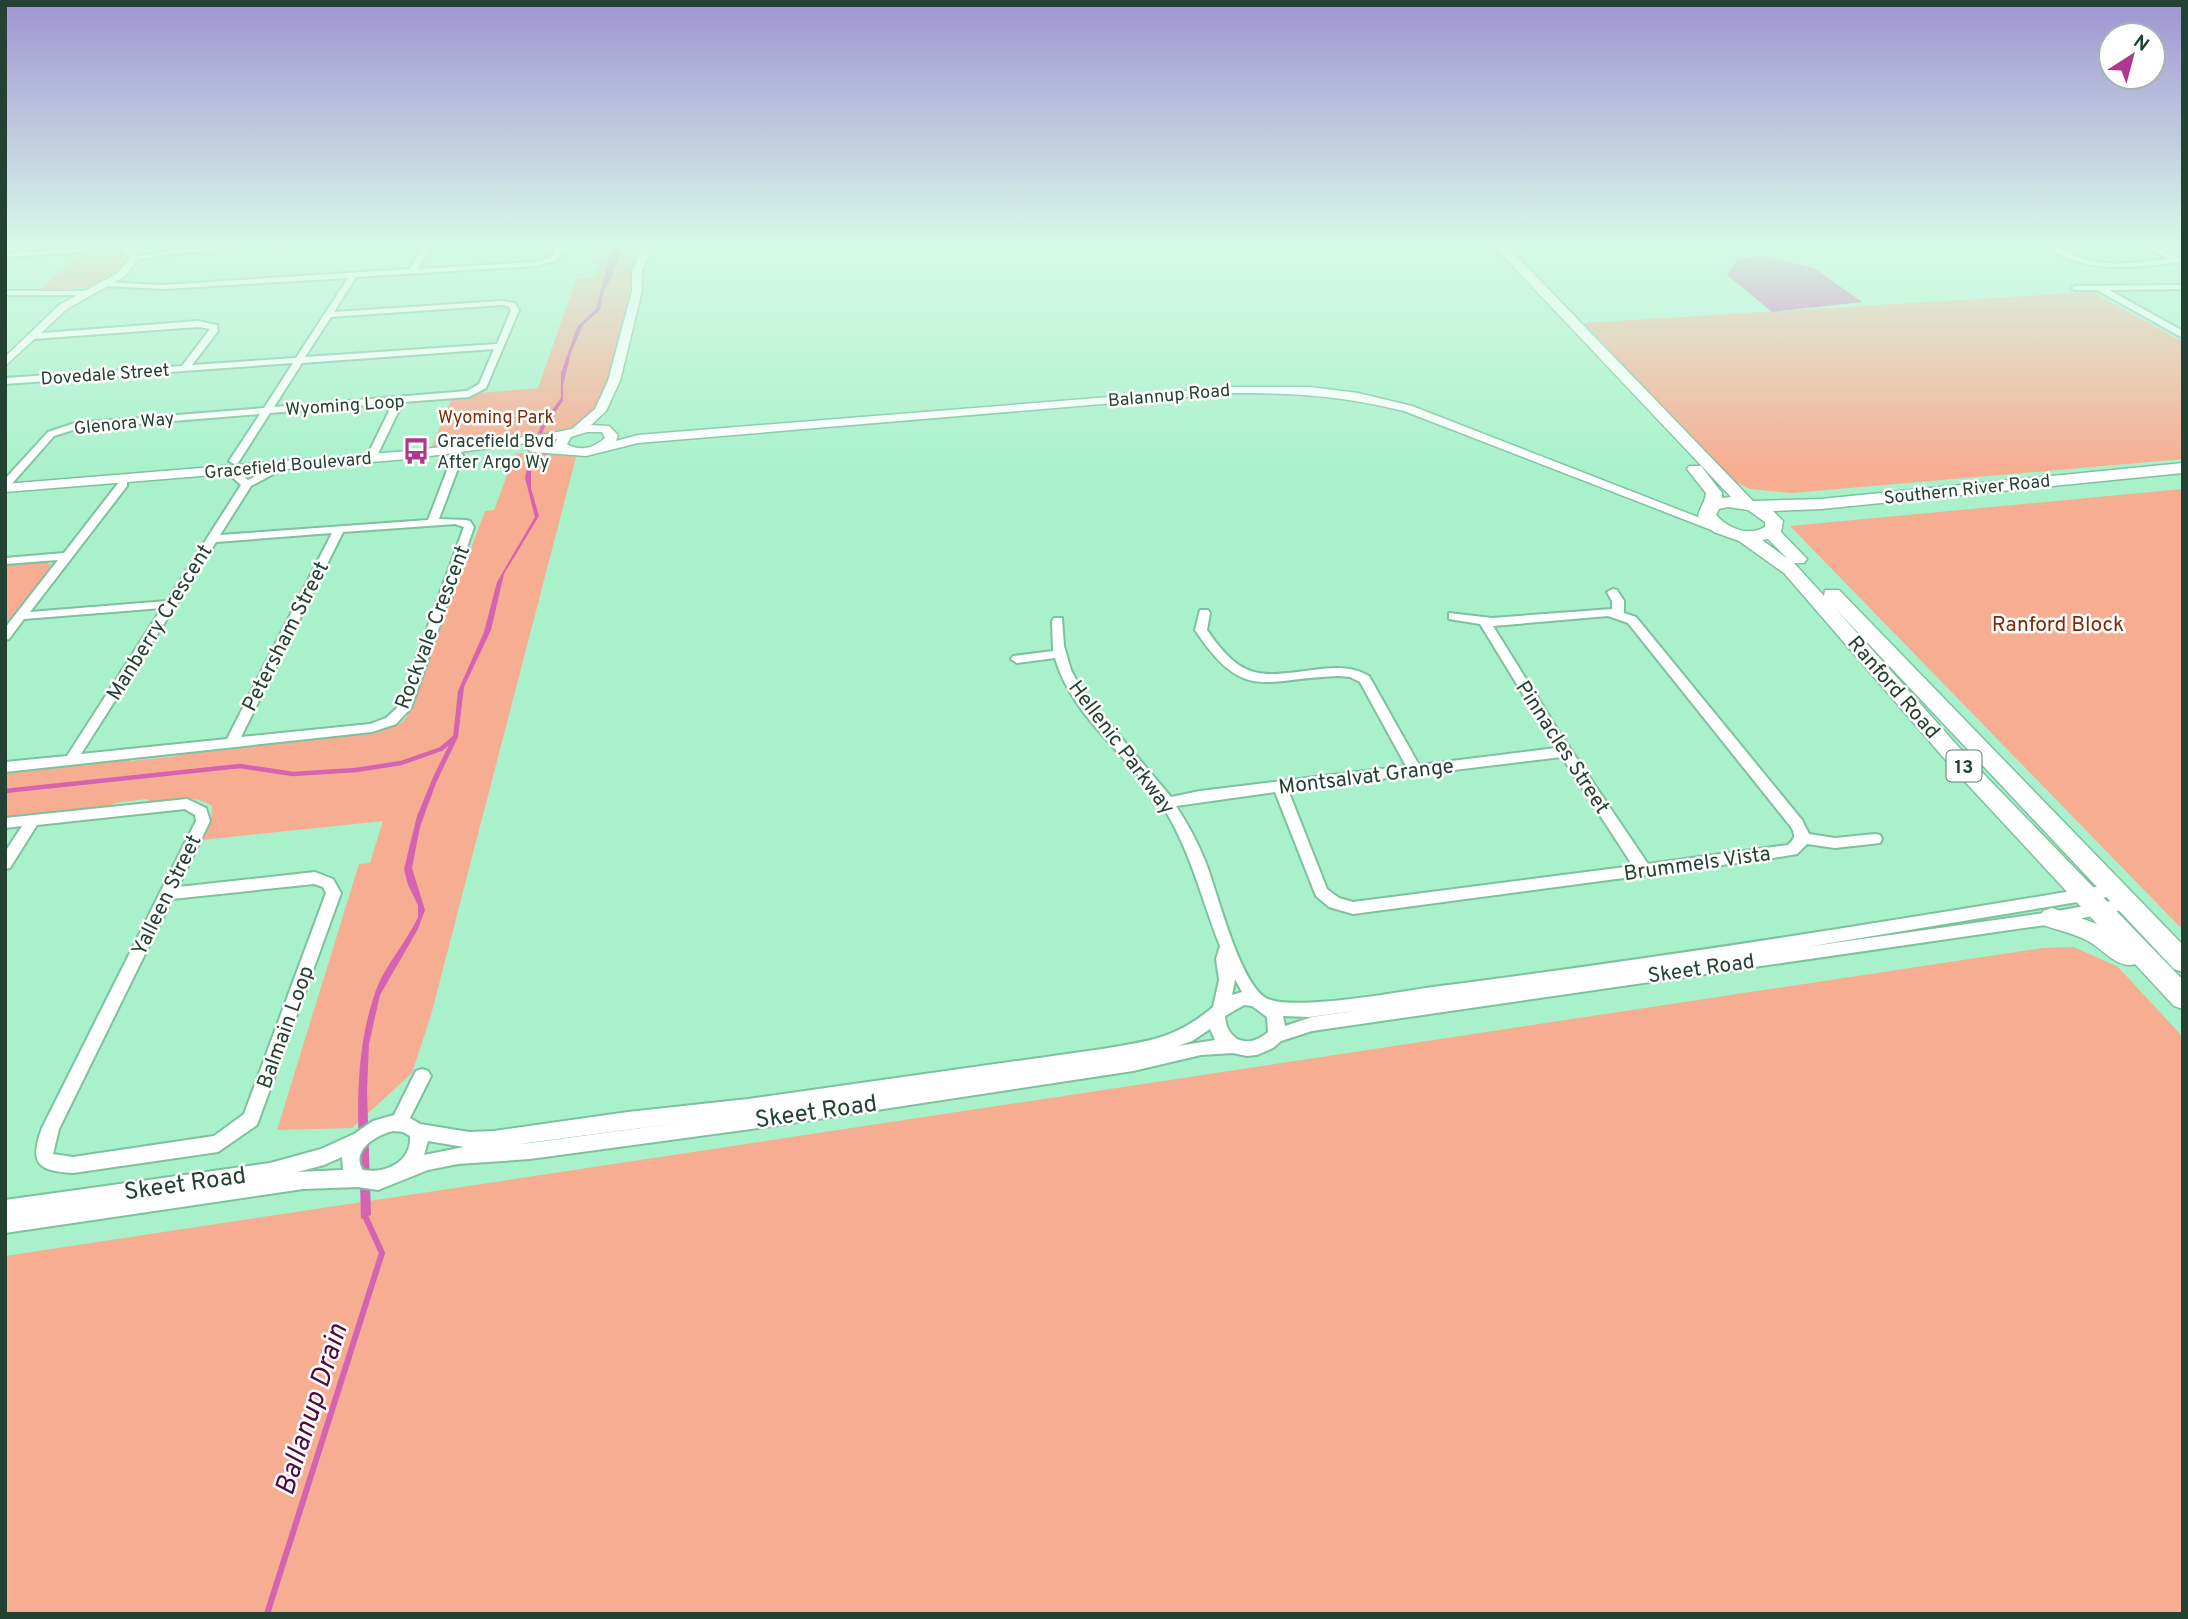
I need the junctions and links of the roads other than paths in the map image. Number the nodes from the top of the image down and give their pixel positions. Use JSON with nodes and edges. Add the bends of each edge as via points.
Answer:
{"nodes":[{"id":1,"x":51,"y":319,"type":"edge"},
{"id":2,"x":326,"y":319,"type":"edge"},
{"id":3,"x":511,"y":319,"type":"edge"},
{"id":4,"x":630,"y":319,"type":"edge"},
{"id":5,"x":1552,"y":319,"type":"edge"},
{"id":6,"x":1570,"y":319,"type":"edge"},
{"id":7,"x":2153,"y":319,"type":"edge"},
{"id":8,"x":2183,"y":335,"type":"edge"},
{"id":9,"x":33,"y":336,"type":"junction"},
{"id":10,"x":499,"y":346,"type":"junction"},
{"id":11,"x":299,"y":360,"type":"junction"},
{"id":12,"x":5,"y":363,"type":"edge"},
{"id":13,"x":185,"y":368,"type":"junction"},
{"id":14,"x":5,"y":381,"type":"edge"},
{"id":15,"x":614,"y":381,"type":"junction"},
{"id":16,"x":1177,"y":392,"type":"junction"},
{"id":17,"x":399,"y":401,"type":"junction"},
{"id":18,"x":267,"y":410,"type":"junction"},
{"id":19,"x":574,"y":431,"type":"junction"},
{"id":20,"x":608,"y":431,"type":"junction"},
{"id":21,"x":598,"y":449,"type":"junction"},
{"id":22,"x":566,"y":450,"type":"junction"},
{"id":23,"x":458,"y":455,"type":"junction"},
{"id":24,"x":371,"y":458,"type":"junction"},
{"id":25,"x":234,"y":460,"type":"junction"},
{"id":26,"x":2183,"y":468,"type":"edge"},
{"id":27,"x":215,"y":470,"type":"junction"},
{"id":28,"x":241,"y":471,"type":"junction"},
{"id":29,"x":272,"y":472,"type":"junction"},
{"id":30,"x":2183,"y":480,"type":"edge"},
{"id":31,"x":123,"y":484,"type":"junction"},
{"id":32,"x":247,"y":484,"type":"junction"},
{"id":33,"x":5,"y":486,"type":"edge"},
{"id":34,"x":5,"y":494,"type":"edge"},
{"id":35,"x":1712,"y":505,"type":"junction"},
{"id":36,"x":1749,"y":505,"type":"junction"},
{"id":37,"x":432,"y":522,"type":"junction"},
{"id":38,"x":1719,"y":528,"type":"junction"},
{"id":39,"x":1773,"y":528,"type":"junction"},
{"id":40,"x":339,"y":530,"type":"junction"},
{"id":41,"x":1744,"y":536,"type":"junction"},
{"id":42,"x":211,"y":540,"type":"junction"},
{"id":43,"x":67,"y":556,"type":"junction"},
{"id":44,"x":5,"y":561,"type":"edge"},
{"id":45,"x":1613,"y":592,"type":"dead end"},
{"id":46,"x":170,"y":604,"type":"junction"},
{"id":47,"x":1204,"y":613,"type":"dead end"},
{"id":48,"x":1618,"y":613,"type":"junction"},
{"id":49,"x":21,"y":616,"type":"junction"},
{"id":50,"x":1453,"y":616,"type":"dead end"},
{"id":51,"x":1058,"y":621,"type":"dead end"},
{"id":52,"x":1485,"y":622,"type":"junction"},
{"id":53,"x":5,"y":636,"type":"edge"},
{"id":54,"x":1058,"y":654,"type":"junction"},
{"id":55,"x":1017,"y":659,"type":"dead end"},
{"id":56,"x":232,"y":743,"type":"junction"},
{"id":57,"x":1565,"y":752,"type":"junction"},
{"id":58,"x":71,"y":760,"type":"junction"},
{"id":59,"x":5,"y":766,"type":"edge"},
{"id":60,"x":1415,"y":770,"type":"junction"},
{"id":61,"x":1280,"y":787,"type":"junction"},
{"id":62,"x":1167,"y":803,"type":"junction"},
{"id":63,"x":33,"y":820,"type":"junction"},
{"id":64,"x":5,"y":823,"type":"edge"},
{"id":65,"x":1802,"y":838,"type":"junction"},
{"id":66,"x":1875,"y":839,"type":"dead end"},
{"id":67,"x":5,"y":864,"type":"edge"},
{"id":68,"x":1644,"y":870,"type":"junction"},
{"id":69,"x":167,"y":894,"type":"junction"},
{"id":70,"x":2121,"y":897,"type":"junction"},
{"id":71,"x":2091,"y":902,"type":"junction"},
{"id":72,"x":2052,"y":918,"type":"junction"},
{"id":73,"x":1226,"y":949,"type":"junction"},
{"id":74,"x":2183,"y":962,"type":"edge"},
{"id":75,"x":2159,"y":973,"type":"junction"},
{"id":76,"x":2183,"y":999,"type":"edge"},
{"id":77,"x":1262,"y":1004,"type":"junction"},
{"id":78,"x":1219,"y":1012,"type":"junction"},
{"id":79,"x":1275,"y":1036,"type":"junction"},
{"id":80,"x":1231,"y":1046,"type":"junction"},
{"id":81,"x":422,"y":1076,"type":"dead end"},
{"id":82,"x":399,"y":1122,"type":"junction"},
{"id":83,"x":417,"y":1130,"type":"junction"},
{"id":84,"x":360,"y":1140,"type":"junction"},
{"id":85,"x":44,"y":1158,"type":"joint"},
{"id":86,"x":401,"y":1171,"type":"junction"},
{"id":87,"x":358,"y":1178,"type":"junction"},
{"id":88,"x":5,"y":1209,"type":"edge"},
{"id":89,"x":5,"y":1224,"type":"edge"}],
"edges":[{"from":1,"to":9,"type":"street"},
{"from":2,"to":11,"type":"street"},
{"from":3,"to":10,"type":"street","name":"Wyoming Loop"},
{"from":4,"to":15,"type":"street"},
{"from":5,"to":35,"type":"main road","via":[[1706,481],[1714,493]]},
{"from":6,"to":36,"type":"main road","number":"13"},
{"from":7,"to":8,"type":"street"},
{"from":9,"to":12,"type":"street"},
{"from":9,"to":13,"type":"street","via":[[214,327]]},
{"from":10,"to":11,"type":"street","name":"Dovedale Street"},
{"from":10,"to":17,"type":"street","name":"Wyoming Loop","via":[[484,384],[477,390]]},
{"from":11,"to":13,"type":"street","name":"Dovedale Street"},
{"from":11,"to":18,"type":"street"},
{"from":13,"to":14,"type":"street","name":"Dovedale Street"},
{"from":15,"to":19,"type":"street","via":[[600,411]]},
{"from":15,"to":20,"type":"street","via":[[618,396],[606,416]]},
{"from":16,"to":20,"type":"street","name":"Balannup Road","via":[[675,431]]},
{"from":16,"to":21,"type":"street","name":"Balannup Road","via":[[674,436],[624,441]]},
{"from":16,"to":35,"type":"street","name":"Balannup Road","via":[[1256,384],[1303,385],[1385,397],[1449,415],[1674,501]]},
{"from":16,"to":38,"type":"street","name":"Balannup Road","via":[[1286,389],[1392,403]]},
{"from":17,"to":18,"type":"street","name":"Wyoming Loop"},
{"from":17,"to":24,"type":"street"},
{"from":18,"to":25,"type":"street"},
{"from":18,"to":33,"type":"street","name":"Glenora Way","via":[[65,428],[44,441]]},
{"from":19,"to":20,"type":"street","name":"Balannup Road","via":[[593,427]]},
{"from":19,"to":22,"type":"street","via":[[560,442]]},
{"from":19,"to":24,"type":"street","name":"Gracefield Boulevard","via":[[542,439]]},
{"from":20,"to":21,"type":"street","via":[[609,443]]},
{"from":21,"to":22,"type":"street","name":"Balannup Road"},
{"from":22,"to":23,"type":"street","name":"Gracefield Boulevard","via":[[527,448]]},
{"from":23,"to":29,"type":"street","name":"Gracefield Boulevard"},
{"from":23,"to":37,"type":"street"},
{"from":24,"to":28,"type":"street","name":"Gracefield Boulevard"},
{"from":25,"to":27,"type":"street"},
{"from":25,"to":28,"type":"street"},
{"from":26,"to":36,"type":"main road","name":"Southern River Road","via":[[1821,504]]},
{"from":27,"to":28,"type":"street","name":"Gracefield Boulevard"},
{"from":27,"to":33,"type":"street","name":"Gracefield Boulevard"},
{"from":28,"to":29,"type":"street","name":"Gracefield Boulevard"},
{"from":28,"to":31,"type":"street","name":"Gracefield Boulevard"},
{"from":28,"to":32,"type":"street"},
{"from":29,"to":32,"type":"street"},
{"from":30,"to":39,"type":"main road","name":"Southern River Road","via":[[1805,516]]},
{"from":31,"to":34,"type":"street","name":"Gracefield Boulevard"},
{"from":31,"to":43,"type":"street"},
{"from":32,"to":42,"type":"street","name":"Manberry Crescent"},
{"from":35,"to":36,"type":"main road","name":"Southern River Road"},
{"from":35,"to":38,"type":"main road","via":[[1707,516]]},
{"from":36,"to":39,"type":"main road","number":"13","via":[[1766,513]]},
{"from":37,"to":40,"type":"street","name":"Rockvale Crescent"},
{"from":37,"to":56,"type":"street","name":"Rockvale Crescent","via":[[461,521],[469,530],[400,715],[372,728]]},
{"from":38,"to":41,"type":"main road","number":"13"},
{"from":39,"to":41,"type":"main road","number":"13","via":[[1760,536]]},
{"from":39,"to":70,"type":"main road","name":"Ranford Road","number":"13"},
{"from":40,"to":42,"type":"street","name":"Rockvale Crescent"},
{"from":40,"to":56,"type":"street","name":"Petersham Street"},
{"from":41,"to":71,"type":"main road","name":"Ranford Road","number":"13","via":[[1790,569]]},
{"from":42,"to":46,"type":"street","name":"Manberry Crescent"},
{"from":43,"to":44,"type":"street"},
{"from":43,"to":49,"type":"street"},
{"from":45,"to":48,"type":"street"},
{"from":46,"to":49,"type":"street"},
{"from":46,"to":58,"type":"street","name":"Manberry Crescent"},
{"from":47,"to":60,"type":"street","via":[[1200,630],[1212,649],[1247,678],[1343,671],[1365,678]]},
{"from":48,"to":52,"type":"street"},
{"from":48,"to":65,"type":"street","name":"Brummels Vista","via":[[1638,625],[1797,824]]},
{"from":49,"to":53,"type":"street"},
{"from":50,"to":52,"type":"street"},
{"from":51,"to":54,"type":"street","name":"Hellenic Parkway"},
{"from":52,"to":57,"type":"street","name":"Pinnacles Street"},
{"from":54,"to":55,"type":"street"},
{"from":54,"to":62,"type":"street","name":"Hellenic Parkway","via":[[1085,703]]},
{"from":56,"to":58,"type":"street","name":"Rockvale Crescent"},
{"from":57,"to":60,"type":"street","name":"Montsalvat Grange"},
{"from":57,"to":68,"type":"street","name":"Pinnacles Street"},
{"from":58,"to":59,"type":"street","name":"Rockvale Crescent"},
{"from":60,"to":61,"type":"street","name":"Montsalvat Grange"},
{"from":61,"to":62,"type":"street","name":"Montsalvat Grange"},
{"from":61,"to":68,"type":"street","name":"Brummels Vista","via":[[1321,891],[1344,907]]},
{"from":62,"to":73,"type":"street","name":"Hellenic Parkway","via":[[1198,862]]},
{"from":63,"to":64,"type":"street","name":"Yalleen Street"},
{"from":63,"to":67,"type":"street"},
{"from":63,"to":69,"type":"street","name":"Yalleen Street","via":[[187,804],[195,807],[203,821]]},
{"from":65,"to":66,"type":"street","via":[[1835,843]]},
{"from":65,"to":68,"type":"street","name":"Brummels Vista","via":[[1792,850]]},
{"from":69,"to":85,"type":"street","name":"Yalleen Street","via":[[51,1128]]},
{"from":69,"to":85,"type":"street","name":"Balmain Loop","via":[[315,878],[333,890],[251,1119],[218,1144],[73,1165]]},
{"from":70,"to":71,"type":"street","name":"Skeet Road"},
{"from":70,"to":74,"type":"main road","name":"Ranford Road","number":"13"},
{"from":71,"to":72,"type":"street","name":"Skeet Road"},
{"from":71,"to":75,"type":"main road","name":"Ranford Road","number":"13"},
{"from":71,"to":77,"type":"street","name":"Skeet Road","via":[[1375,1002],[1309,1010]]},
{"from":72,"to":75,"type":"main road","via":[[2095,933]]},
{"from":72,"to":79,"type":"street","name":"Skeet Road","via":[[1321,1023]]},
{"from":73,"to":77,"type":"street","name":"Hellenic Parkway"},
{"from":73,"to":78,"type":"street","name":"Hellenic Parkway","via":[[1227,980]]},
{"from":75,"to":76,"type":"main road","name":"Ranford Road","number":"13"},
{"from":77,"to":78,"type":"street","via":[[1236,999]]},
{"from":77,"to":79,"type":"street","via":[[1276,1020]]},
{"from":78,"to":80,"type":"street","via":[[1218,1032]]},
{"from":78,"to":83,"type":"street","name":"Skeet Road","via":[[1188,1035],[1146,1049],[494,1139],[468,1140]]},
{"from":79,"to":80,"type":"street","via":[[1261,1048]]},
{"from":80,"to":86,"type":"street","name":"Skeet Road","via":[[765,1119],[530,1151],[458,1156]]},
{"from":81,"to":82,"type":"street"},
{"from":82,"to":83,"type":"street"},
{"from":82,"to":84,"type":"street","via":[[383,1125]]},
{"from":83,"to":86,"type":"street","via":[[419,1146]]},
{"from":84,"to":87,"type":"street","via":[[349,1166]]},
{"from":84,"to":88,"type":"street","name":"Skeet Road","via":[[324,1157],[271,1171]]},
{"from":86,"to":87,"type":"street","via":[[378,1181]]},
{"from":87,"to":89,"type":"street","name":"Skeet Road","via":[[303,1180]]}]}
